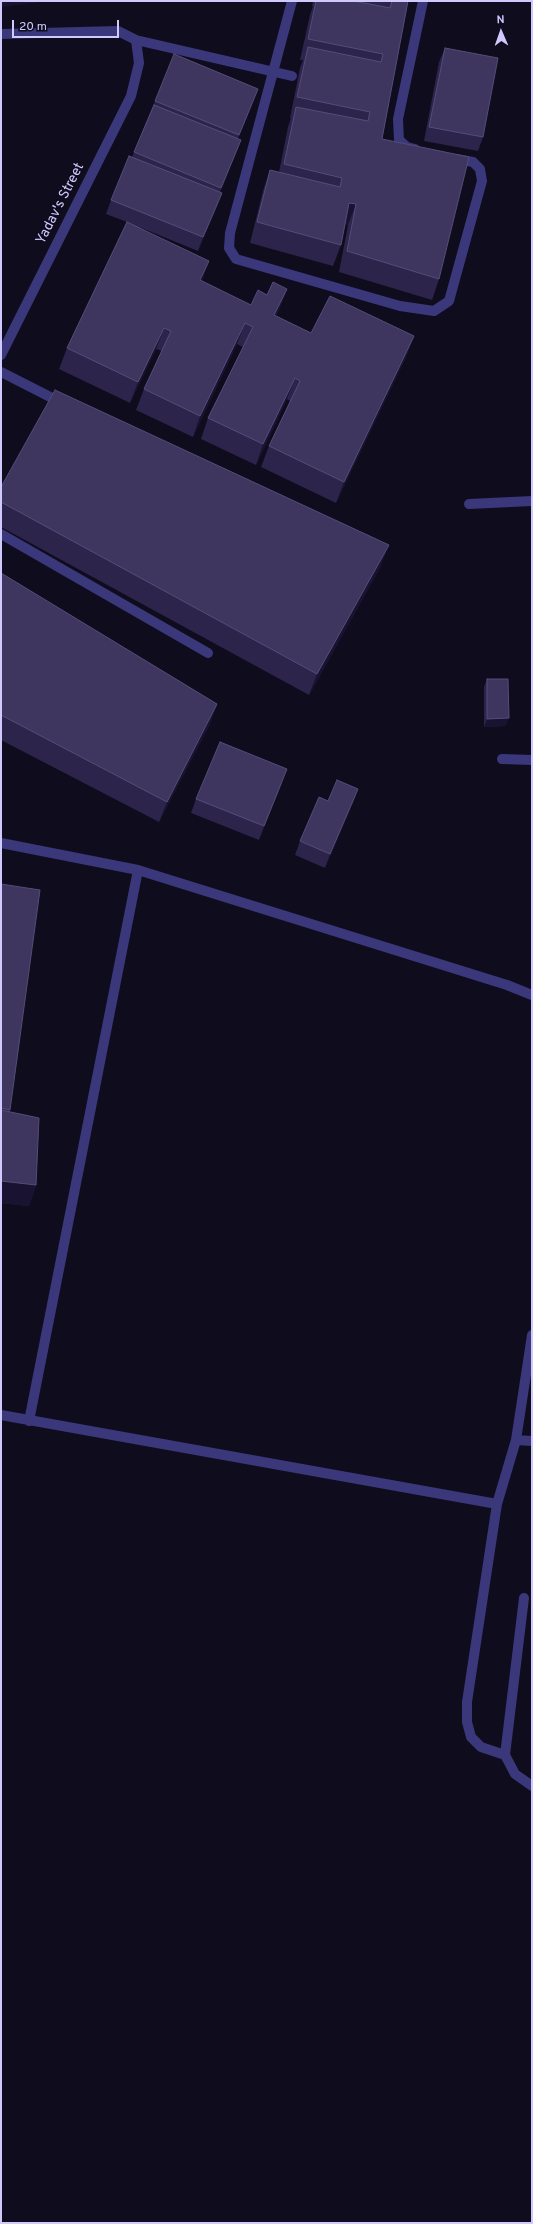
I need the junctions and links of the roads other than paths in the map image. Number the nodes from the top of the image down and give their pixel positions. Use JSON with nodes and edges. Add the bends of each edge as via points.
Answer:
{"nodes":[{"id":1,"x":292,"y":1,"type":"edge"},
{"id":2,"x":423,"y":1,"type":"edge"},
{"id":3,"x":1,"y":34,"type":"edge"},
{"id":4,"x":136,"y":40,"type":"junction"},
{"id":5,"x":273,"y":71,"type":"junction"},
{"id":6,"x":292,"y":76,"type":"dead end"},
{"id":7,"x":422,"y":151,"type":"edge"},
{"id":8,"x":444,"y":157,"type":"edge"},
{"id":9,"x":1,"y":355,"type":"edge"},
{"id":10,"x":1,"y":372,"type":"edge"},
{"id":11,"x":69,"y":407,"type":"edge"},
{"id":12,"x":532,"y":500,"type":"edge"},
{"id":13,"x":469,"y":504,"type":"dead end"},
{"id":14,"x":1,"y":534,"type":"edge"},
{"id":15,"x":208,"y":653,"type":"dead end"},
{"id":16,"x":502,"y":759,"type":"dead end"},
{"id":17,"x":532,"y":760,"type":"edge"},
{"id":18,"x":1,"y":843,"type":"edge"},
{"id":19,"x":138,"y":870,"type":"junction"},
{"id":20,"x":532,"y":995,"type":"edge"},
{"id":21,"x":532,"y":1335,"type":"edge"},
{"id":22,"x":1,"y":1415,"type":"edge"},
{"id":23,"x":29,"y":1421,"type":"junction"},
{"id":24,"x":516,"y":1440,"type":"junction"},
{"id":25,"x":532,"y":1441,"type":"edge"},
{"id":26,"x":497,"y":1504,"type":"junction"},
{"id":27,"x":524,"y":1598,"type":"dead end"},
{"id":28,"x":505,"y":1755,"type":"junction"},
{"id":29,"x":532,"y":1786,"type":"edge"}],
"edges":[{"from":1,"to":5,"type":"street"},
{"from":2,"to":7,"type":"street","via":[[398,120],[399,140],[407,147]]},
{"from":3,"to":4,"type":"street","via":[[118,31]]},
{"from":4,"to":5,"type":"street"},
{"from":4,"to":9,"type":"street","name":"Yadav's Street","via":[[139,63],[131,96]]},
{"from":5,"to":6,"type":"street"},
{"from":5,"to":8,"type":"street","via":[[230,233],[229,248],[236,259],[400,306],[434,311],[449,301],[482,181],[480,169],[473,162]]},
{"from":10,"to":11,"type":"street"},
{"from":12,"to":13,"type":"street"},
{"from":14,"to":15,"type":"street"},
{"from":16,"to":17,"type":"street"},
{"from":18,"to":19,"type":"street"},
{"from":19,"to":20,"type":"street"},
{"from":19,"to":23,"type":"street"},
{"from":21,"to":24,"type":"street"},
{"from":22,"to":23,"type":"street"},
{"from":23,"to":26,"type":"street"},
{"from":24,"to":25,"type":"street"},
{"from":24,"to":26,"type":"street"},
{"from":26,"to":28,"type":"street","via":[[467,1702],[467,1722],[471,1736],[481,1747]]},
{"from":27,"to":28,"type":"street"},
{"from":28,"to":29,"type":"street","via":[[515,1774]]}]}
